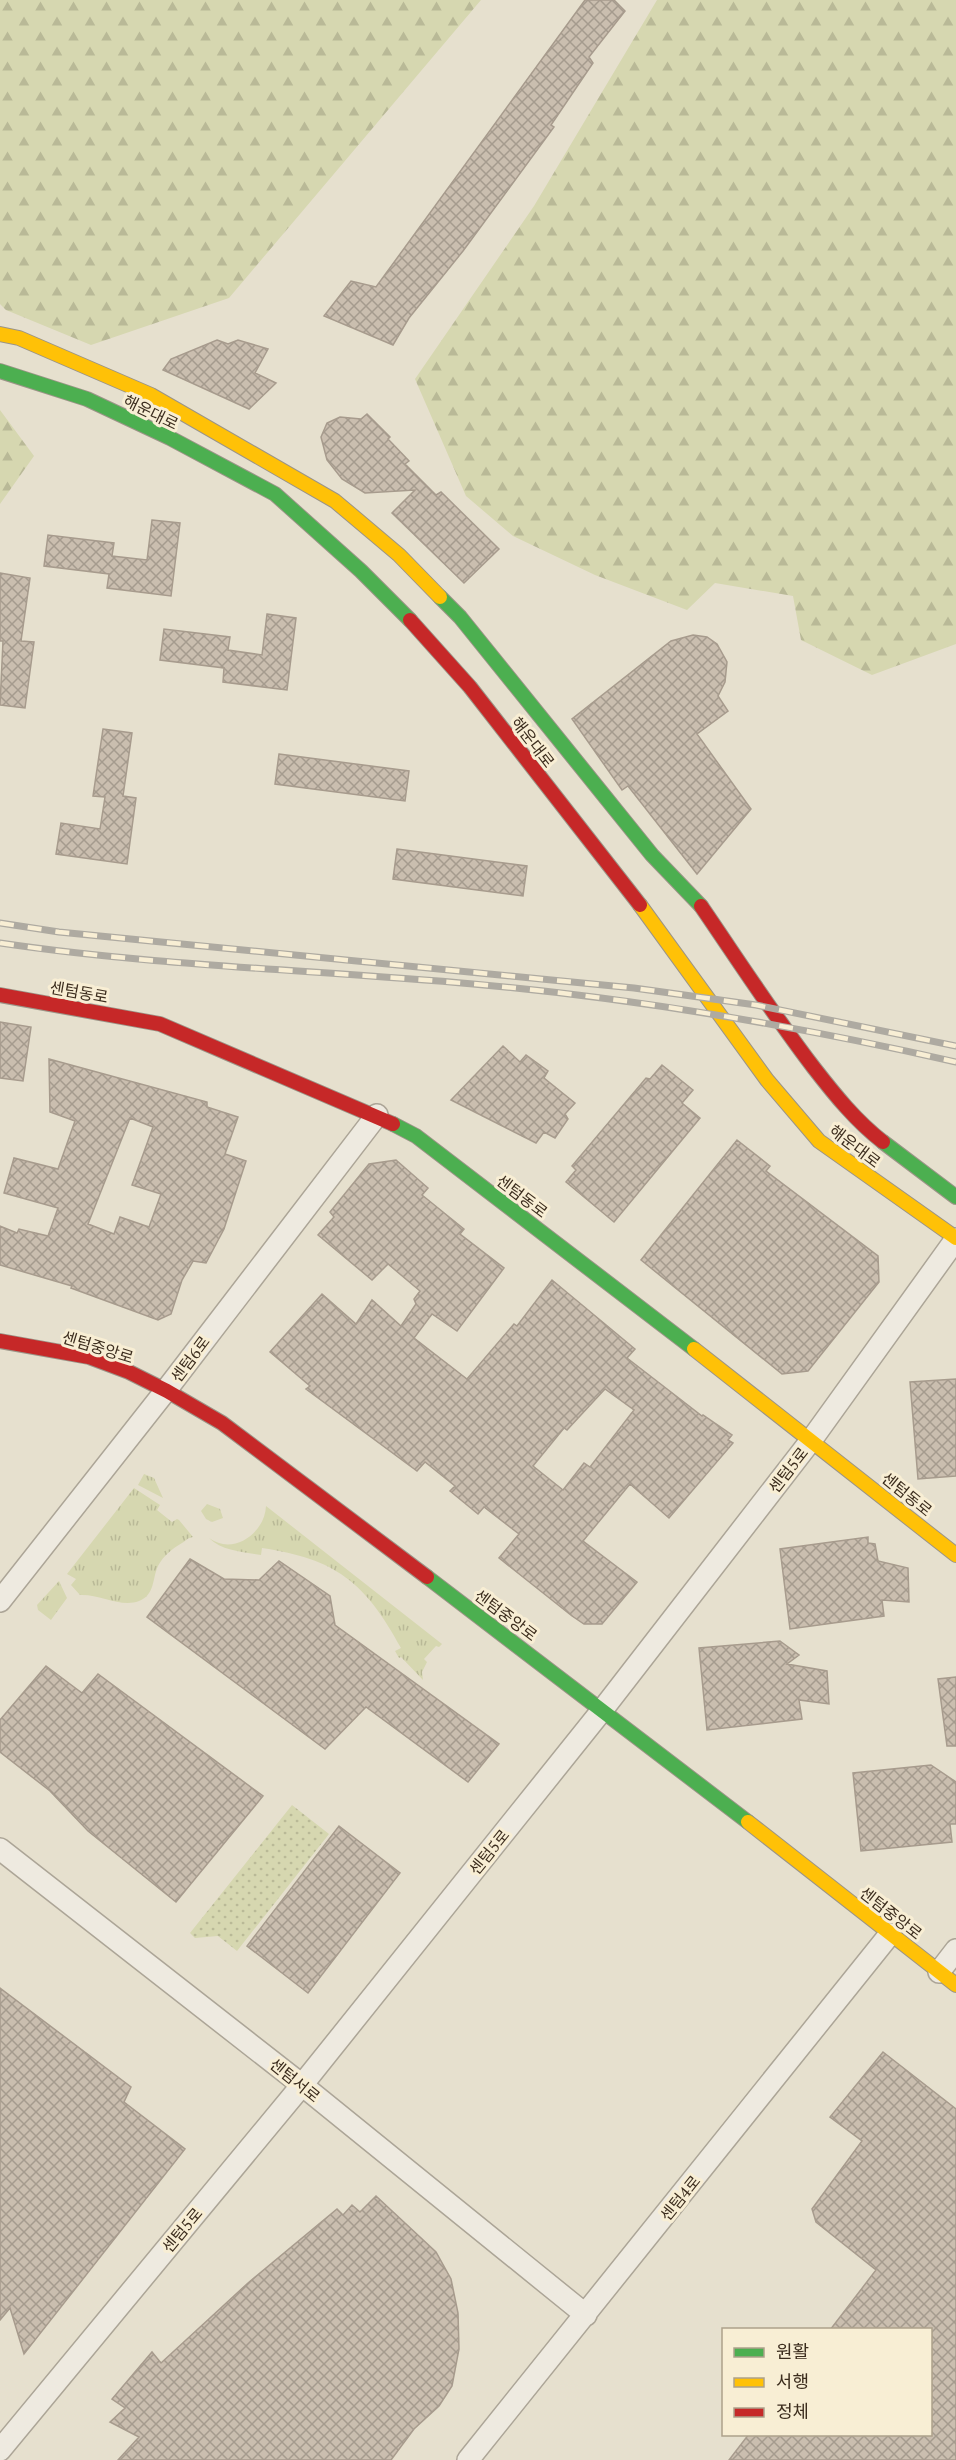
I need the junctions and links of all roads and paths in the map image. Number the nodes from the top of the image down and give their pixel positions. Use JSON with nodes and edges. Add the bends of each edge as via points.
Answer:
{"nodes":[{"id":1,"x":0,"y":334,"type":"edge"},
{"id":2,"x":0,"y":371,"type":"edge"},
{"id":3,"x":0,"y":995,"type":"edge"},
{"id":4,"x":377,"y":1115,"type":"junction"},
{"id":5,"x":956,"y":1197,"type":"edge"},
{"id":6,"x":956,"y":1238,"type":"edge"},
{"id":7,"x":0,"y":1341,"type":"edge"},
{"id":8,"x":167,"y":1389,"type":"junction"},
{"id":9,"x":812,"y":1439,"type":"junction"},
{"id":10,"x":956,"y":1555,"type":"edge"},
{"id":11,"x":0,"y":1601,"type":"edge"},
{"id":12,"x":603,"y":1709,"type":"junction"},
{"id":13,"x":0,"y":1850,"type":"edge"},
{"id":14,"x":890,"y":1934,"type":"junction"},
{"id":15,"x":956,"y":1950,"type":"edge"},
{"id":16,"x":939,"y":1972,"type":"junction"},
{"id":17,"x":956,"y":1985,"type":"edge"},
{"id":18,"x":302,"y":2085,"type":"junction"},
{"id":19,"x":586,"y":2315,"type":"junction"},
{"id":20,"x":0,"y":2450,"type":"edge"},
{"id":21,"x":468,"y":2460,"type":"edge"}],
"edges":[{"from":1,"to":5,"type":"main road","name":"해운대로","via":[[19,338],[151,395],[334,501],[399,555],[460,617],[652,855],[700,905],[787,1033],[837,1097],[865,1128]]},
{"from":2,"to":6,"type":"main road","name":"해운대로","via":[[87,399],[275,494],[361,571],[470,687],[654,924],[767,1080],[819,1141]]},
{"from":3,"to":4,"type":"main road","name":"센텀동로","via":[[160,1024]]},
{"from":4,"to":8,"type":"street","name":"센텀6로"},
{"from":4,"to":9,"type":"main road","name":"센텀동로","via":[[416,1136]]},
{"from":6,"to":9,"type":"street","name":"센텀5로"},
{"from":7,"to":8,"type":"main road","name":"센텀중앙로","via":[[69,1352]]},
{"from":8,"to":11,"type":"street","name":"센텀6로"},
{"from":8,"to":12,"type":"main road","name":"센텀중앙로","via":[[222,1423]]},
{"from":9,"to":10,"type":"main road","name":"센텀동로"},
{"from":9,"to":12,"type":"street","name":"센텀5로"},
{"from":12,"to":14,"type":"main road","name":"센텀중앙로"},
{"from":12,"to":18,"type":"street","name":"센텀5로"},
{"from":13,"to":18,"type":"street","name":"센텀서로"},
{"from":14,"to":16,"type":"main road","name":"센텀중앙로"},
{"from":14,"to":19,"type":"street","name":"센텀4로"},
{"from":15,"to":16,"type":"street"},
{"from":16,"to":17,"type":"main road","name":"센텀중앙로"},
{"from":18,"to":19,"type":"street","name":"센텀서로"},
{"from":18,"to":20,"type":"street","name":"센텀5로"},
{"from":19,"to":21,"type":"street","name":"센텀4로"}]}
